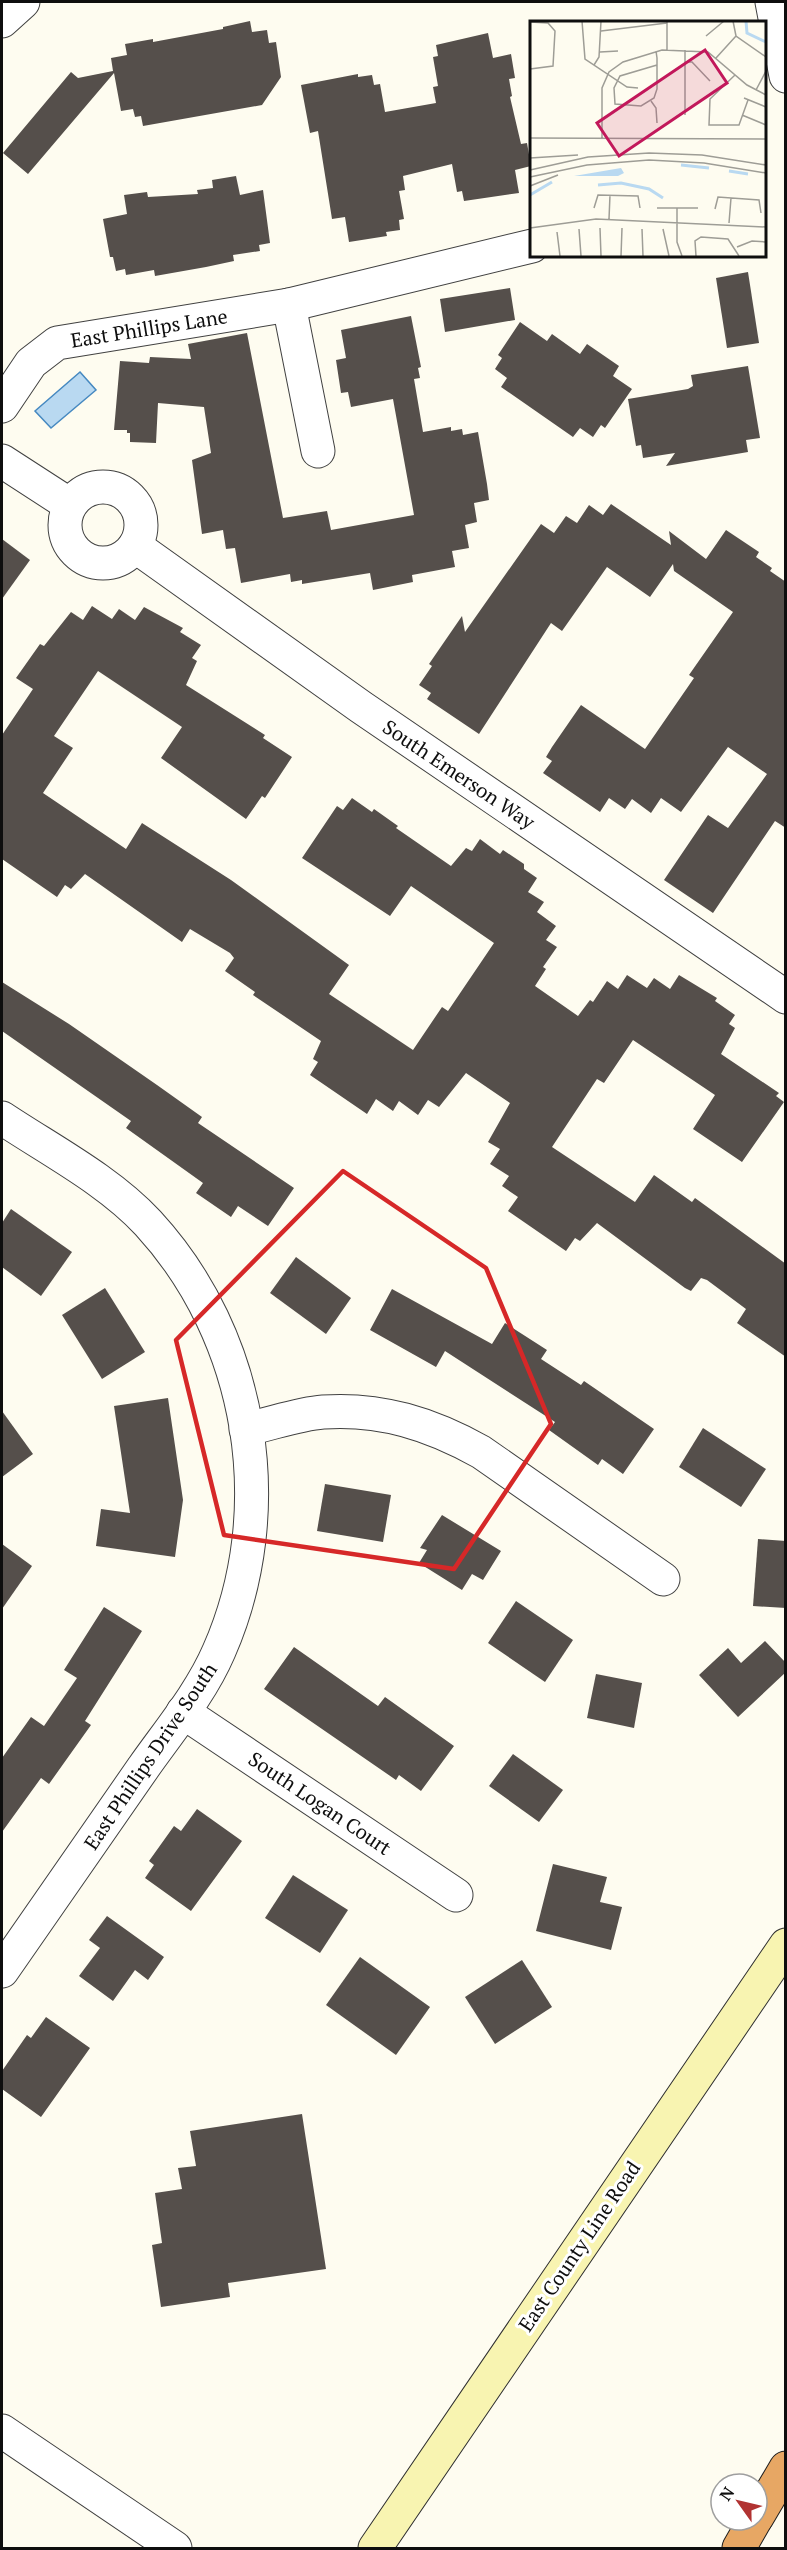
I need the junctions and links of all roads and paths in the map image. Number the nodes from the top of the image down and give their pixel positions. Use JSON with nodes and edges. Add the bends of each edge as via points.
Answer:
{"nodes":[{"id":1,"x":23,"y":2,"type":"edge"},
{"id":2,"x":772,"y":2,"type":"edge"},
{"id":3,"x":2,"y":21,"type":"edge"},
{"id":4,"x":786,"y":76,"type":"edge"},
{"id":5,"x":530,"y":246,"type":"edge"},
{"id":6,"x":290,"y":304,"type":"junction"},
{"id":7,"x":2,"y":406,"type":"edge"},
{"id":8,"x":318,"y":451,"type":"dead end"},
{"id":9,"x":2,"y":461,"type":"edge"},
{"id":10,"x":70,"y":505,"type":"junction"},
{"id":11,"x":135,"y":546,"type":"junction"},
{"id":12,"x":786,"y":997,"type":"edge"},
{"id":13,"x":2,"y":1118,"type":"edge"},
{"id":14,"x":246,"y":1429,"type":"junction"},
{"id":15,"x":663,"y":1579,"type":"dead end"},
{"id":16,"x":183,"y":1712,"type":"junction"},
{"id":17,"x":456,"y":1895,"type":"dead end"},
{"id":18,"x":786,"y":1944,"type":"edge"},
{"id":19,"x":2,"y":1971,"type":"edge"},
{"id":20,"x":2,"y":2431,"type":"edge"},
{"id":21,"x":786,"y":2468,"type":"edge"},
{"id":22,"x":746,"y":2536,"type":"edge"},
{"id":23,"x":175,"y":2548,"type":"edge"},
{"id":24,"x":375,"y":2548,"type":"edge"}],
"edges":[{"from":1,"to":3,"type":"street"},
{"from":2,"to":4,"type":"street"},
{"from":5,"to":6,"type":"street","name":"East Phillips Lane"},
{"from":6,"to":7,"type":"street","name":"East Phillips Lane","via":[[57,343],[31,363]]},
{"from":6,"to":8,"type":"street"},
{"from":9,"to":10,"type":"street"},
{"from":10,"to":11,"type":"street","via":[[65,524],[69,543],[83,557],[101,563],[120,559]]},
{"from":10,"to":11,"type":"street","via":[[85,491],[105,486],[124,492],[138,507],[142,527]]},
{"from":11,"to":12,"type":"street","name":"South Emerson Way","via":[[361,707]]},
{"from":13,"to":14,"type":"street","name":"East Phillips Drive South","via":[[114,1192],[147,1221],[171,1250],[192,1280],[227,1351]]},
{"from":14,"to":15,"type":"street","via":[[322,1412],[385,1414],[419,1422],[481,1452]]},
{"from":14,"to":16,"type":"street","name":"East Phillips Drive South","via":[[252,1510],[247,1563],[219,1653]]},
{"from":16,"to":17,"type":"street","name":"South Logan Court"},
{"from":16,"to":19,"type":"street","name":"East Phillips Drive South"},
{"from":18,"to":24,"type":"main road","name":"East County Line Road"},
{"from":20,"to":23,"type":"street"},
{"from":21,"to":22,"type":"highway"}]}
